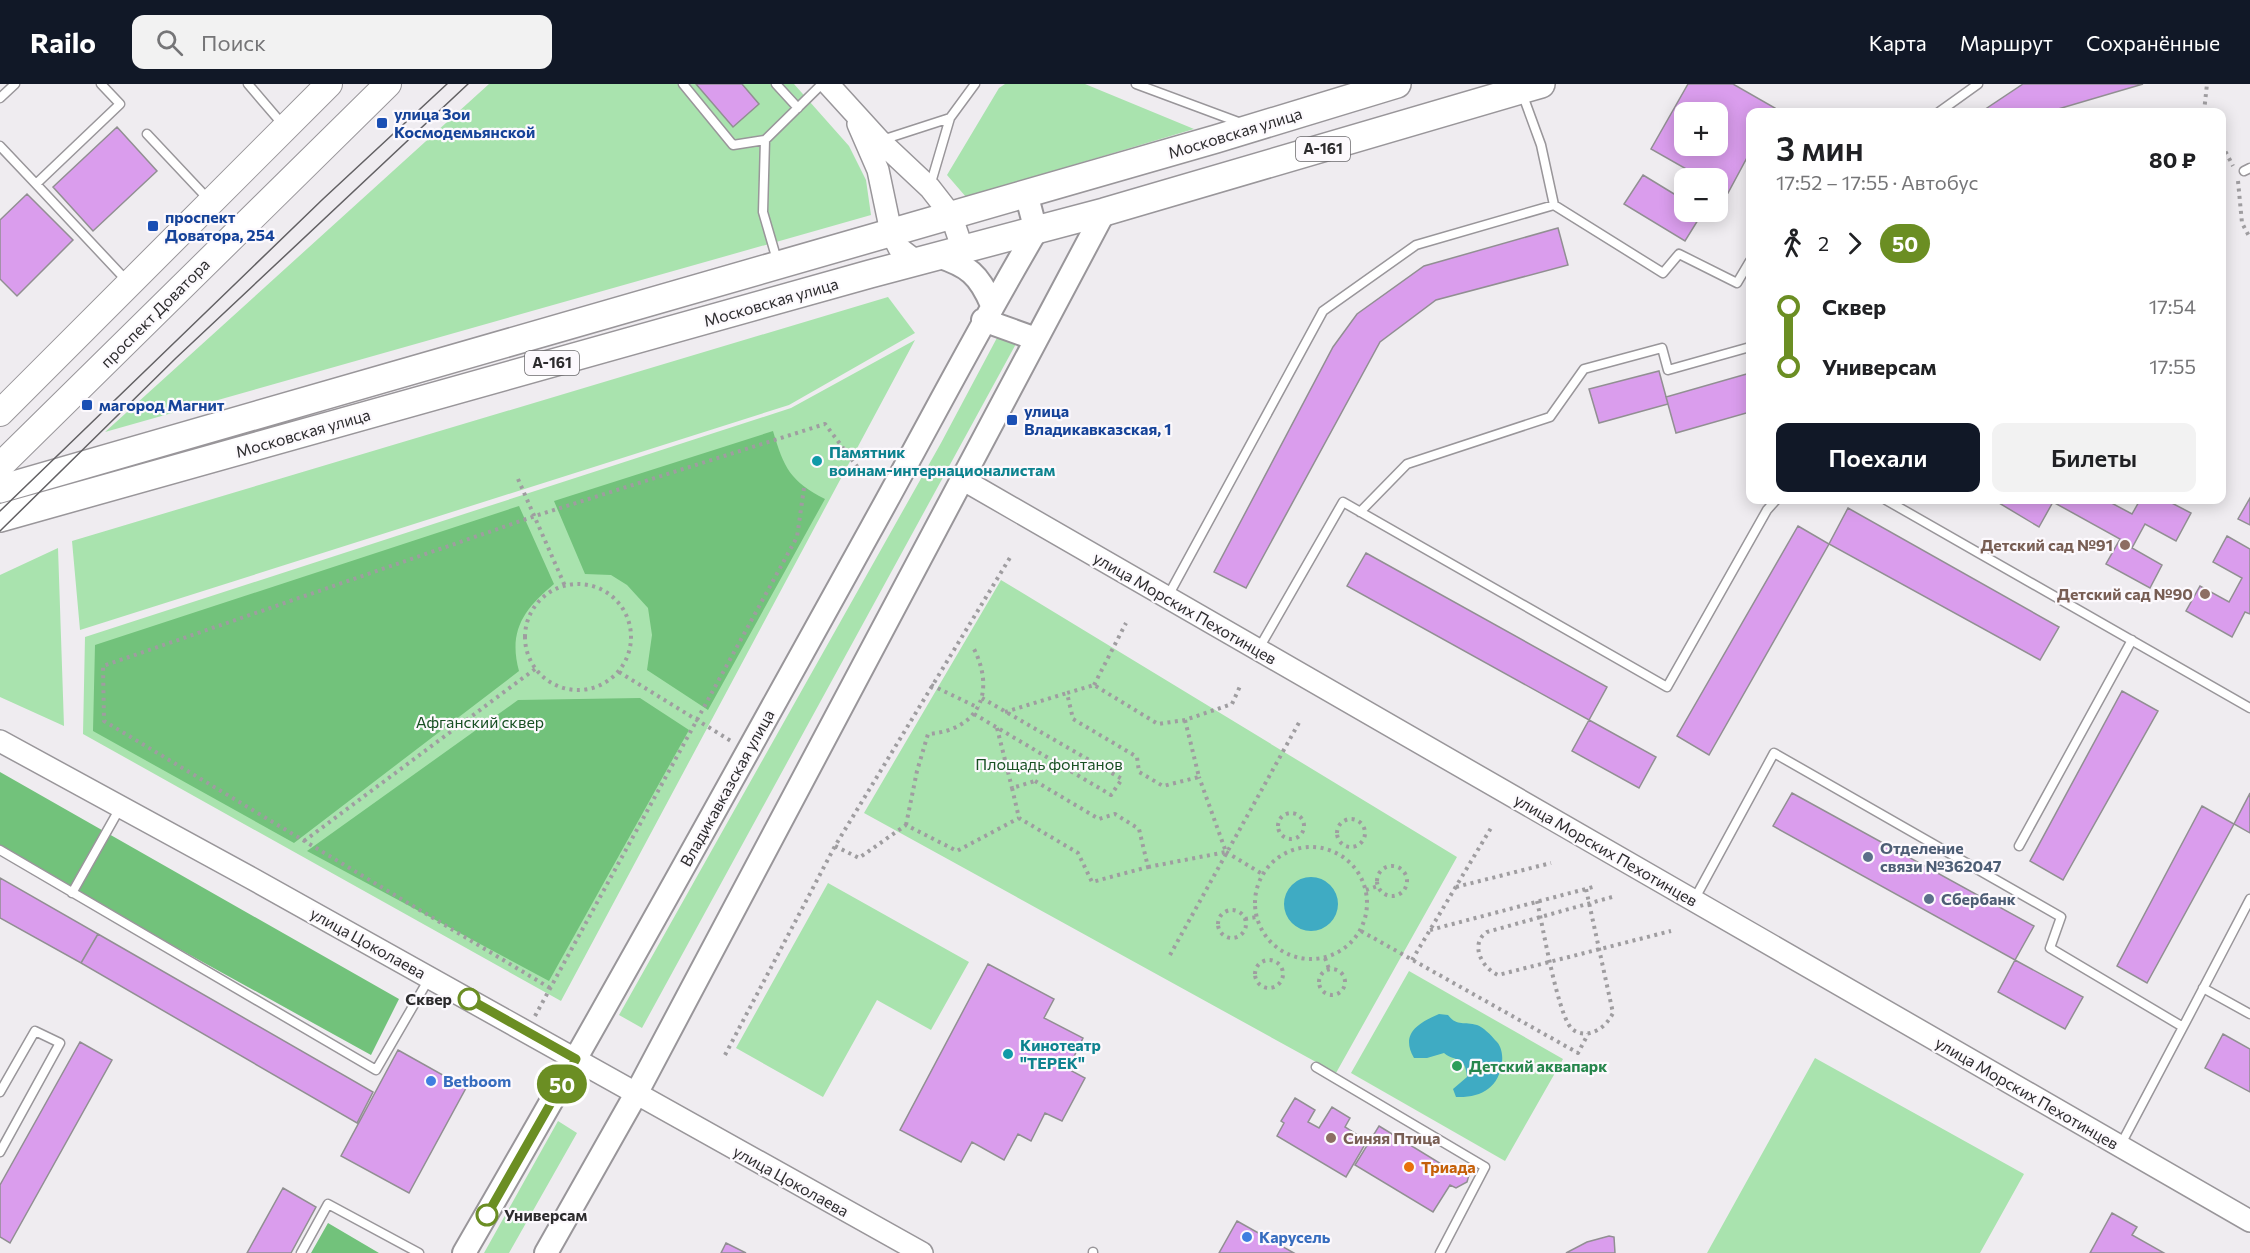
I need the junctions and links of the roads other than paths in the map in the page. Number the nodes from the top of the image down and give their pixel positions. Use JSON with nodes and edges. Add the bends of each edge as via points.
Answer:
{"nodes":[{"id":1,"x":15,"y":84,"type":"edge"},
{"id":2,"x":101,"y":84,"type":"edge"},
{"id":3,"x":248,"y":84,"type":"edge"},
{"id":4,"x":329,"y":84,"type":"edge"},
{"id":5,"x":388,"y":84,"type":"edge"},
{"id":6,"x":683,"y":84,"type":"edge"},
{"id":7,"x":776,"y":84,"type":"edge"},
{"id":8,"x":822,"y":84,"type":"edge"},
{"id":9,"x":828,"y":84,"type":"edge"},
{"id":10,"x":975,"y":84,"type":"edge"},
{"id":11,"x":1136,"y":84,"type":"edge"},
{"id":12,"x":1397,"y":84,"type":"edge"},
{"id":13,"x":1978,"y":84,"type":"edge"},
{"id":14,"x":1531,"y":87,"type":"edge"},
{"id":15,"x":0,"y":98,"type":"edge"},
{"id":16,"x":798,"y":108,"type":"junction"},
{"id":17,"x":1945,"y":108,"type":"edge"},
{"id":18,"x":852,"y":110,"type":"junction"},
{"id":19,"x":950,"y":118,"type":"junction"},
{"id":20,"x":285,"y":126,"type":"junction"},
{"id":21,"x":1252,"y":127,"type":"junction"},
{"id":22,"x":147,"y":134,"type":"dead end"},
{"id":23,"x":765,"y":140,"type":"junction"},
{"id":24,"x":880,"y":141,"type":"junction"},
{"id":25,"x":0,"y":146,"type":"edge"},
{"id":26,"x":36,"y":184,"type":"junction"},
{"id":27,"x":930,"y":188,"type":"junction"},
{"id":28,"x":1026,"y":193,"type":"junction"},
{"id":29,"x":211,"y":201,"type":"junction"},
{"id":30,"x":1554,"y":206,"type":"junction"},
{"id":31,"x":1104,"y":212,"type":"junction"},
{"id":32,"x":951,"y":215,"type":"junction"},
{"id":33,"x":1036,"y":231,"type":"junction"},
{"id":34,"x":891,"y":232,"type":"junction"},
{"id":35,"x":939,"y":256,"type":"junction"},
{"id":36,"x":779,"y":266,"type":"junction"},
{"id":37,"x":1746,"y":268,"type":"edge"},
{"id":38,"x":129,"y":284,"type":"junction"},
{"id":39,"x":988,"y":312,"type":"junction"},
{"id":40,"x":1036,"y":339,"type":"junction"},
{"id":41,"x":1746,"y":348,"type":"edge"},
{"id":42,"x":0,"y":413,"type":"edge"},
{"id":43,"x":0,"y":466,"type":"edge"},
{"id":44,"x":962,"y":479,"type":"junction"},
{"id":45,"x":0,"y":489,"type":"edge"},
{"id":46,"x":1772,"y":504,"type":"edge"},
{"id":47,"x":1893,"y":504,"type":"edge"},
{"id":48,"x":1360,"y":512,"type":"junction"},
{"id":49,"x":0,"y":519,"type":"edge"},
{"id":50,"x":1168,"y":597,"type":"junction"},
{"id":51,"x":2132,"y":640,"type":"junction"},
{"id":52,"x":1258,"y":650,"type":"junction"},
{"id":53,"x":2250,"y":708,"type":"edge"},
{"id":54,"x":0,"y":741,"type":"edge"},
{"id":55,"x":120,"y":808,"type":"junction"},
{"id":56,"x":2019,"y":846,"type":"dead end"},
{"id":57,"x":0,"y":850,"type":"edge"},
{"id":58,"x":72,"y":892,"type":"junction"},
{"id":59,"x":2250,"y":899,"type":"edge"},
{"id":60,"x":1694,"y":901,"type":"junction"},
{"id":61,"x":430,"y":977,"type":"junction"},
{"id":62,"x":2203,"y":988,"type":"junction"},
{"id":63,"x":2250,"y":1014,"type":"edge"},
{"id":64,"x":2183,"y":1027,"type":"junction"},
{"id":65,"x":576,"y":1059,"type":"junction"},
{"id":66,"x":1316,"y":1067,"type":"dead end"},
{"id":67,"x":0,"y":1092,"type":"edge"},
{"id":68,"x":636,"y":1094,"type":"junction"},
{"id":69,"x":2120,"y":1146,"type":"junction"},
{"id":70,"x":0,"y":1152,"type":"edge"},
{"id":71,"x":2250,"y":1221,"type":"edge"},
{"id":72,"x":301,"y":1253,"type":"edge"},
{"id":73,"x":419,"y":1253,"type":"edge"},
{"id":74,"x":464,"y":1253,"type":"edge"},
{"id":75,"x":546,"y":1253,"type":"edge"},
{"id":76,"x":922,"y":1253,"type":"edge"},
{"id":77,"x":1440,"y":1253,"type":"edge"}],
"edges":[{"from":1,"to":15,"type":"lane"},
{"from":2,"to":26,"type":"lane","via":[[120,104]]},
{"from":3,"to":20,"type":"lane"},
{"from":4,"to":20,"type":"main road"},
{"from":5,"to":43,"type":"main road","name":"проспект Доватора"},
{"from":6,"to":23,"type":"lane","via":[[733,145]]},
{"from":7,"to":16,"type":"lane"},
{"from":8,"to":16,"type":"lane"},
{"from":9,"to":18,"type":"street"},
{"from":10,"to":19,"type":"lane"},
{"from":11,"to":21,"type":"lane"},
{"from":12,"to":21,"type":"highway","name":"Московская улица","number":"А-161"},
{"from":13,"to":17,"type":"lane"},
{"from":14,"to":30,"type":"lane"},
{"from":14,"to":31,"type":"highway","name":"Московская улица","number":"А-161"},
{"from":16,"to":23,"type":"lane"},
{"from":18,"to":24,"type":"street"},
{"from":18,"to":34,"type":"street","via":[[878,170]]},
{"from":19,"to":24,"type":"lane"},
{"from":19,"to":27,"type":"lane"},
{"from":20,"to":29,"type":"main road"},
{"from":21,"to":28,"type":"highway","name":"Московская улица","number":"А-161"},
{"from":22,"to":29,"type":"lane"},
{"from":23,"to":36,"type":"lane","via":[[763,212]]},
{"from":24,"to":27,"type":"street"},
{"from":25,"to":26,"type":"lane"},
{"from":26,"to":38,"type":"lane"},
{"from":27,"to":32,"type":"street"},
{"from":28,"to":32,"type":"highway","name":"Московская улица","number":"А-161"},
{"from":28,"to":33,"type":"main road"},
{"from":29,"to":38,"type":"main road"},
{"from":30,"to":37,"type":"lane","via":[[1663,273],[1678,254],[1737,283]]},
{"from":30,"to":50,"type":"lane","via":[[1416,245],[1323,311]]},
{"from":31,"to":33,"type":"highway","name":"Московская улица","number":"А-161"},
{"from":31,"to":40,"type":"main road"},
{"from":32,"to":34,"type":"highway","name":"Московская улица","number":"А-161"},
{"from":32,"to":35,"type":"street"},
{"from":33,"to":35,"type":"highway","name":"Московская улица","number":"А-161"},
{"from":33,"to":39,"type":"main road","name":"Владикавказская улица"},
{"from":34,"to":35,"type":"street","via":[[899,248]]},
{"from":34,"to":36,"type":"highway","name":"Московская улица","number":"А-161"},
{"from":35,"to":39,"type":"main road","via":[[969,269],[984,287]]},
{"from":35,"to":49,"type":"highway","name":"Московская улица","number":"А-161"},
{"from":36,"to":45,"type":"highway","name":"Московская улица","number":"А-161"},
{"from":38,"to":42,"type":"main road"},
{"from":39,"to":40,"type":"main road"},
{"from":39,"to":65,"type":"main road","name":"Владикавказская улица","via":[[919,444]]},
{"from":40,"to":44,"type":"main road"},
{"from":41,"to":48,"type":"lane","via":[[1668,370],[1662,348],[1584,369],[1550,417],[1407,464]]},
{"from":44,"to":50,"type":"street","name":"улица Морских Пехотинцев"},
{"from":44,"to":68,"type":"main road"},
{"from":46,"to":48,"type":"lane","via":[[1667,687]]},
{"from":47,"to":51,"type":"lane"},
{"from":48,"to":52,"type":"lane","via":[[1343,502]]},
{"from":50,"to":52,"type":"street","name":"улица Морских Пехотинцев"},
{"from":51,"to":53,"type":"lane"},
{"from":51,"to":56,"type":"lane"},
{"from":52,"to":60,"type":"street","name":"улица Морских Пехотинцев"},
{"from":54,"to":55,"type":"street","name":"улица Цоколаева"},
{"from":55,"to":58,"type":"lane"},
{"from":55,"to":61,"type":"street","name":"улица Цоколаева"},
{"from":57,"to":58,"type":"lane"},
{"from":58,"to":61,"type":"lane","via":[[376,1070]]},
{"from":59,"to":62,"type":"lane"},
{"from":60,"to":64,"type":"lane","via":[[1774,753],[2061,917],[2050,948]]},
{"from":60,"to":69,"type":"street","name":"улица Морских Пехотинцев"},
{"from":61,"to":65,"type":"street","name":"улица Цоколаева"},
{"from":62,"to":63,"type":"lane"},
{"from":62,"to":64,"type":"lane"},
{"from":64,"to":69,"type":"lane"},
{"from":65,"to":68,"type":"street","name":"улица Цоколаева"},
{"from":65,"to":74,"type":"main road","name":"Владикавказская улица"},
{"from":66,"to":77,"type":"lane","via":[[1485,1167]]},
{"from":67,"to":70,"type":"lane","via":[[35,1030],[60,1043]]},
{"from":68,"to":75,"type":"main road"},
{"from":68,"to":76,"type":"street","name":"улица Цоколаева"},
{"from":69,"to":71,"type":"street","name":"улица Морских Пехотинцев"},
{"from":72,"to":73,"type":"lane","via":[[328,1204]]}]}
